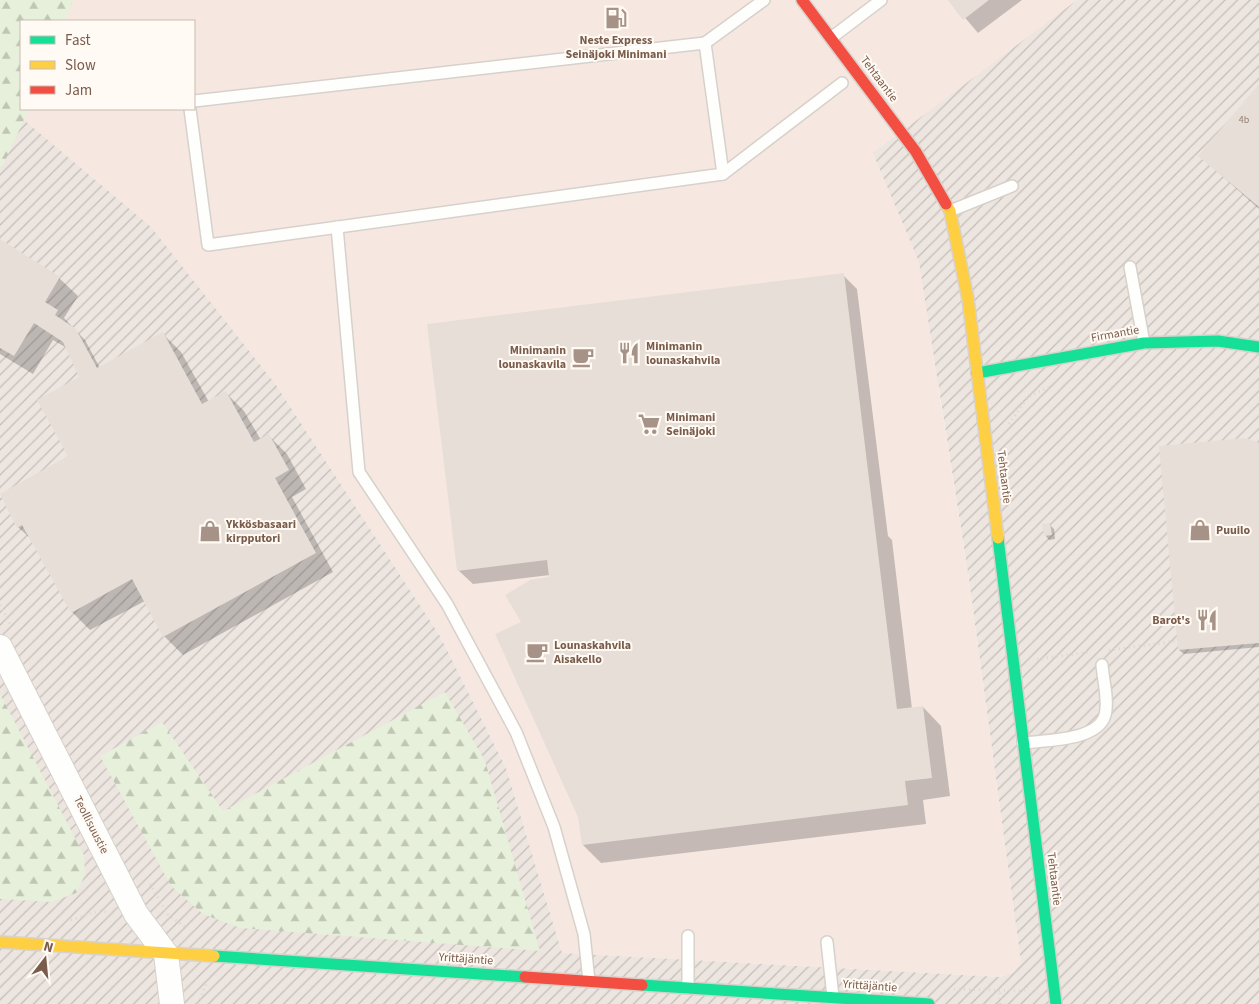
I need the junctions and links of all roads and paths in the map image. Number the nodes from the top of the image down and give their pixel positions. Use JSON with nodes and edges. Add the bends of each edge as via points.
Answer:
{"nodes":[{"id":1,"x":764,"y":0,"type":"edge"},
{"id":2,"x":802,"y":0,"type":"edge"},
{"id":3,"x":880,"y":0,"type":"edge"},
{"id":4,"x":831,"y":38,"type":"junction"},
{"id":5,"x":705,"y":44,"type":"junction"},
{"id":6,"x":842,"y":84,"type":"dead end"},
{"id":7,"x":195,"y":102,"type":"edge"},
{"id":8,"x":190,"y":110,"type":"edge"},
{"id":9,"x":723,"y":174,"type":"junction"},
{"id":10,"x":1012,"y":186,"type":"dead end"},
{"id":11,"x":950,"y":211,"type":"junction"},
{"id":12,"x":337,"y":227,"type":"junction"},
{"id":13,"x":1130,"y":267,"type":"dead end"},
{"id":14,"x":1144,"y":343,"type":"junction"},
{"id":15,"x":1259,"y":347,"type":"edge"},
{"id":16,"x":977,"y":373,"type":"junction"},
{"id":17,"x":1057,"y":383,"type":"dead end"},
{"id":18,"x":984,"y":432,"type":"junction"},
{"id":19,"x":1177,"y":641,"type":"dead end"},
{"id":20,"x":0,"y":647,"type":"edge"},
{"id":21,"x":1013,"y":662,"type":"junction"},
{"id":22,"x":1102,"y":665,"type":"dead end"},
{"id":23,"x":1023,"y":743,"type":"junction"},
{"id":24,"x":136,"y":914,"type":"junction"},
{"id":25,"x":169,"y":916,"type":"dead end"},
{"id":26,"x":68,"y":920,"type":"dead end"},
{"id":27,"x":688,"y":936,"type":"dead end"},
{"id":28,"x":0,"y":942,"type":"edge"},
{"id":29,"x":827,"y":942,"type":"dead end"},
{"id":30,"x":166,"y":954,"type":"junction"},
{"id":31,"x":589,"y":981,"type":"junction"},
{"id":32,"x":1029,"y":986,"type":"dead end"},
{"id":33,"x":688,"y":988,"type":"junction"},
{"id":34,"x":940,"y":988,"type":"dead end"},
{"id":35,"x":1000,"y":992,"type":"junction"},
{"id":36,"x":833,"y":998,"type":"junction"},
{"id":37,"x":172,"y":1004,"type":"edge"},
{"id":38,"x":929,"y":1004,"type":"edge"},
{"id":39,"x":1000,"y":1004,"type":"edge"},
{"id":40,"x":1056,"y":1004,"type":"edge"}],
"edges":[{"from":1,"to":5,"type":"lane"},
{"from":2,"to":4,"type":"street","name":"Tehtaantie"},
{"from":3,"to":4,"type":"lane"},
{"from":4,"to":11,"type":"street","name":"Tehtaantie","via":[[916,152]]},
{"from":5,"to":7,"type":"lane"},
{"from":5,"to":9,"type":"lane"},
{"from":6,"to":9,"type":"lane"},
{"from":8,"to":12,"type":"lane","via":[[208,245]]},
{"from":9,"to":12,"type":"lane"},
{"from":10,"to":11,"type":"lane"},
{"from":11,"to":16,"type":"street","name":"Tehtaantie","via":[[968,299]]},
{"from":12,"to":31,"type":"lane","via":[[359,472],[447,604],[516,732],[557,836],[584,934]]},
{"from":13,"to":14,"type":"lane"},
{"from":14,"to":15,"type":"street","name":"Firmantie","via":[[1218,341]]},
{"from":14,"to":16,"type":"street","name":"Firmantie"},
{"from":16,"to":18,"type":"street","name":"Tehtaantie"},
{"from":17,"to":18,"type":"path","via":[[1027,398],[1005,429]]},
{"from":18,"to":21,"type":"street","name":"Tehtaantie"},
{"from":19,"to":21,"type":"path"},
{"from":20,"to":24,"type":"street","name":"Teollisuustie"},
{"from":21,"to":23,"type":"street","name":"Tehtaantie"},
{"from":22,"to":23,"type":"lane","via":[[1106,714],[1100,727],[1088,734]]},
{"from":23,"to":40,"type":"street","name":"Tehtaantie"},
{"from":24,"to":25,"type":"path"},
{"from":24,"to":26,"type":"path","via":[[99,911]]},
{"from":24,"to":30,"type":"street","name":"Teollisuustie"},
{"from":27,"to":33,"type":"lane"},
{"from":28,"to":30,"type":"street","name":"Yrittäjäntie"},
{"from":29,"to":36,"type":"lane"},
{"from":30,"to":31,"type":"street","name":"Yrittäjäntie"},
{"from":30,"to":37,"type":"street"},
{"from":31,"to":33,"type":"street","name":"Yrittäjäntie"},
{"from":32,"to":35,"type":"path","via":[[1023,991]]},
{"from":33,"to":36,"type":"street","name":"Yrittäjäntie"},
{"from":34,"to":35,"type":"path"},
{"from":35,"to":39,"type":"path"},
{"from":36,"to":38,"type":"street","name":"Yrittäjäntie"}]}
